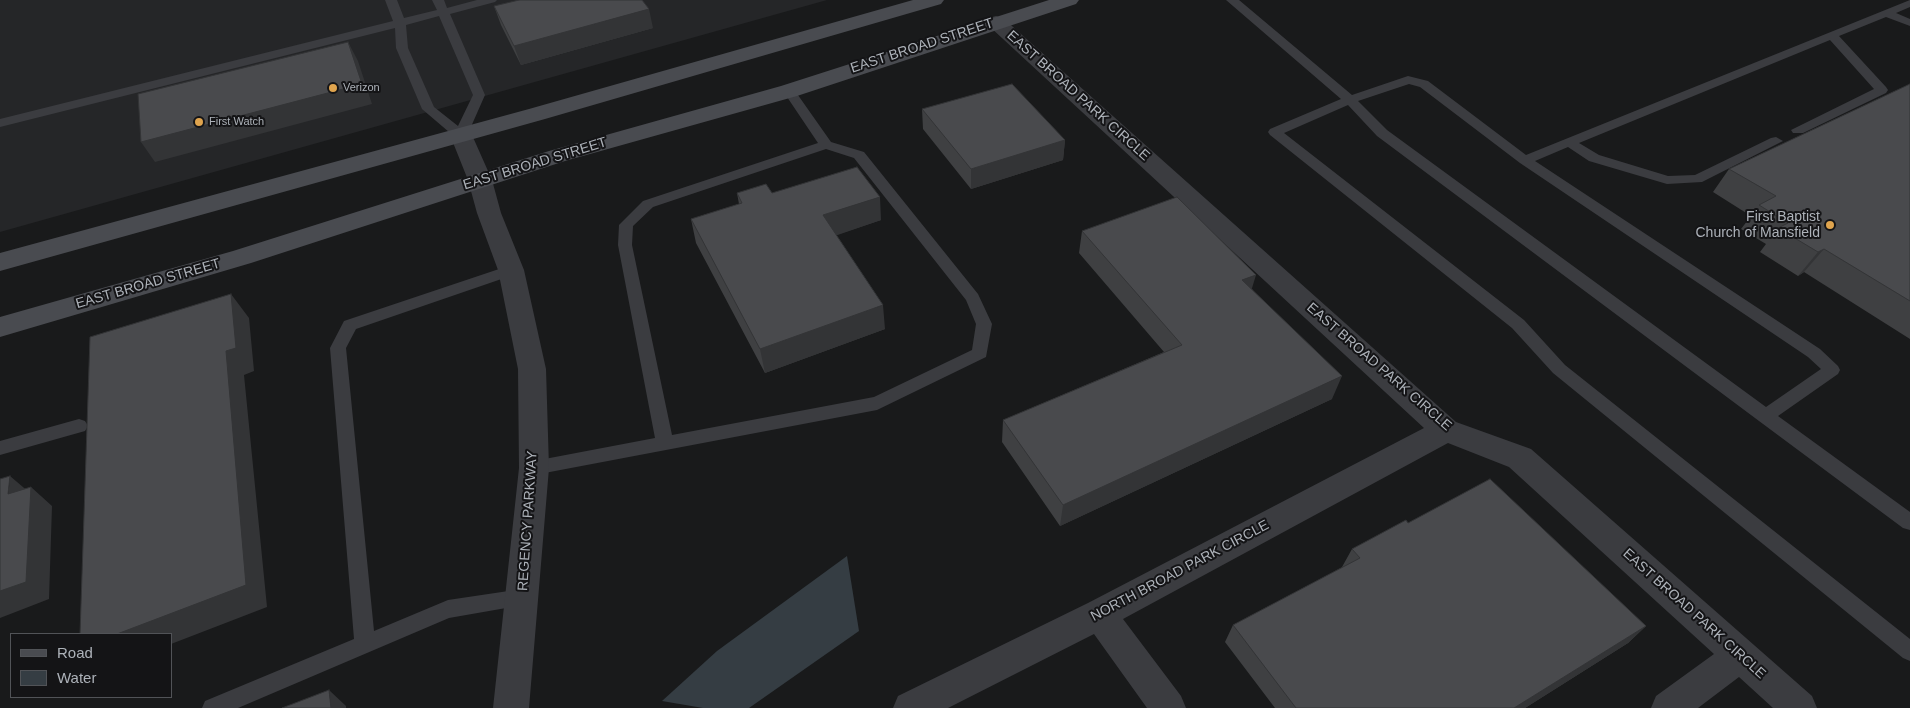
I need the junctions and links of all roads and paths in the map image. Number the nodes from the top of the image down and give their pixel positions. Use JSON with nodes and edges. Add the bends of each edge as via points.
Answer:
{"nodes":[{"id":1,"x":391,"y":0,"type":"edge"},
{"id":2,"x":438,"y":0,"type":"edge"},
{"id":3,"x":491,"y":0,"type":"edge"},
{"id":4,"x":934,"y":0,"type":"edge"},
{"id":5,"x":1069,"y":0,"type":"edge"},
{"id":6,"x":1232,"y":0,"type":"edge"},
{"id":7,"x":1910,"y":3,"type":"edge"},
{"id":8,"x":443,"y":12,"type":"junction"},
{"id":9,"x":1887,"y":13,"type":"junction"},
{"id":10,"x":996,"y":22,"type":"junction"},
{"id":11,"x":400,"y":23,"type":"junction"},
{"id":12,"x":1910,"y":23,"type":"edge"},
{"id":13,"x":1832,"y":35,"type":"junction"},
{"id":14,"x":789,"y":91,"type":"junction"},
{"id":15,"x":1350,"y":100,"type":"junction"},
{"id":16,"x":0,"y":122,"type":"edge"},
{"id":17,"x":1798,"y":130,"type":"dead end"},
{"id":18,"x":462,"y":135,"type":"junction"},
{"id":19,"x":1776,"y":141,"type":"dead end"},
{"id":20,"x":1568,"y":142,"type":"junction"},
{"id":21,"x":826,"y":145,"type":"junction"},
{"id":22,"x":1525,"y":160,"type":"junction"},
{"id":23,"x":480,"y":180,"type":"junction"},
{"id":24,"x":0,"y":262,"type":"edge"},
{"id":25,"x":511,"y":270,"type":"junction"},
{"id":26,"x":0,"y":328,"type":"edge"},
{"id":27,"x":1765,"y":416,"type":"junction"},
{"id":28,"x":79,"y":426,"type":"dead end"},
{"id":29,"x":1446,"y":430,"type":"junction"},
{"id":30,"x":665,"y":443,"type":"junction"},
{"id":31,"x":0,"y":448,"type":"edge"},
{"id":32,"x":534,"y":468,"type":"junction"},
{"id":33,"x":1910,"y":522,"type":"edge"},
{"id":34,"x":522,"y":598,"type":"junction"},
{"id":35,"x":1100,"y":614,"type":"junction"},
{"id":36,"x":365,"y":644,"type":"junction"},
{"id":37,"x":1910,"y":652,"type":"edge"},
{"id":38,"x":1740,"y":655,"type":"junction"},
{"id":39,"x":213,"y":708,"type":"edge"},
{"id":40,"x":511,"y":708,"type":"edge"},
{"id":41,"x":911,"y":708,"type":"edge"},
{"id":42,"x":1168,"y":708,"type":"edge"},
{"id":43,"x":1669,"y":708,"type":"edge"},
{"id":44,"x":1799,"y":708,"type":"edge"}],
"edges":[{"from":1,"to":11,"type":"lane"},
{"from":2,"to":8,"type":"lane"},
{"from":3,"to":8,"type":"lane"},
{"from":4,"to":18,"type":"main road"},
{"from":5,"to":10,"type":"main road","name":"EAST BROAD STREET"},
{"from":6,"to":15,"type":"lane"},
{"from":7,"to":9,"type":"lane"},
{"from":8,"to":11,"type":"lane"},
{"from":8,"to":18,"type":"lane","via":[[478,95]]},
{"from":9,"to":12,"type":"lane"},
{"from":9,"to":13,"type":"lane"},
{"from":10,"to":14,"type":"main road","name":"EAST BROAD STREET"},
{"from":10,"to":29,"type":"street","name":"EAST BROAD PARK CIRCLE"},
{"from":11,"to":16,"type":"lane"},
{"from":11,"to":18,"type":"lane","via":[[402,48],[428,109]]},
{"from":13,"to":17,"type":"lane","via":[[1882,90]]},
{"from":13,"to":20,"type":"lane"},
{"from":14,"to":21,"type":"lane"},
{"from":14,"to":23,"type":"main road","name":"EAST BROAD STREET"},
{"from":15,"to":22,"type":"lane","via":[[1408,80],[1424,84]]},
{"from":15,"to":27,"type":"lane","via":[[1382,133]]},
{"from":15,"to":37,"type":"lane","via":[[1276,132],[1518,324],[1559,369]]},
{"from":18,"to":23,"type":"street","name":"REGENCY PARKWAY"},
{"from":18,"to":24,"type":"main road"},
{"from":19,"to":20,"type":"lane","via":[[1697,179],[1667,180],[1594,158]]},
{"from":20,"to":22,"type":"lane"},
{"from":21,"to":30,"type":"lane","via":[[648,204],[626,226],[625,245]]},
{"from":21,"to":30,"type":"lane","via":[[860,154],[973,298],[984,324],[980,353],[877,403]]},
{"from":22,"to":27,"type":"lane","via":[[1806,348],[1832,370]]},
{"from":23,"to":25,"type":"street","name":"REGENCY PARKWAY"},
{"from":23,"to":26,"type":"main road","name":"EAST BROAD STREET","via":[[242,257]]},
{"from":25,"to":32,"type":"street","name":"REGENCY PARKWAY","via":[[532,368]]},
{"from":25,"to":36,"type":"lane","via":[[350,326],[338,348]]},
{"from":27,"to":33,"type":"lane"},
{"from":28,"to":31,"type":"lane"},
{"from":29,"to":35,"type":"street","name":"NORTH BROAD PARK CIRCLE"},
{"from":29,"to":38,"type":"street","name":"EAST BROAD PARK CIRCLE","via":[[1520,458]]},
{"from":30,"to":32,"type":"lane"},
{"from":32,"to":34,"type":"street","name":"REGENCY PARKWAY"},
{"from":34,"to":36,"type":"lane","via":[[448,609]]},
{"from":34,"to":40,"type":"street","name":"REGENCY PARKWAY"},
{"from":35,"to":41,"type":"street","name":"NORTH BROAD PARK CIRCLE"},
{"from":35,"to":42,"type":"street"},
{"from":36,"to":39,"type":"lane"},
{"from":38,"to":43,"type":"street"},
{"from":38,"to":44,"type":"street","name":"EAST BROAD PARK CIRCLE"}]}
